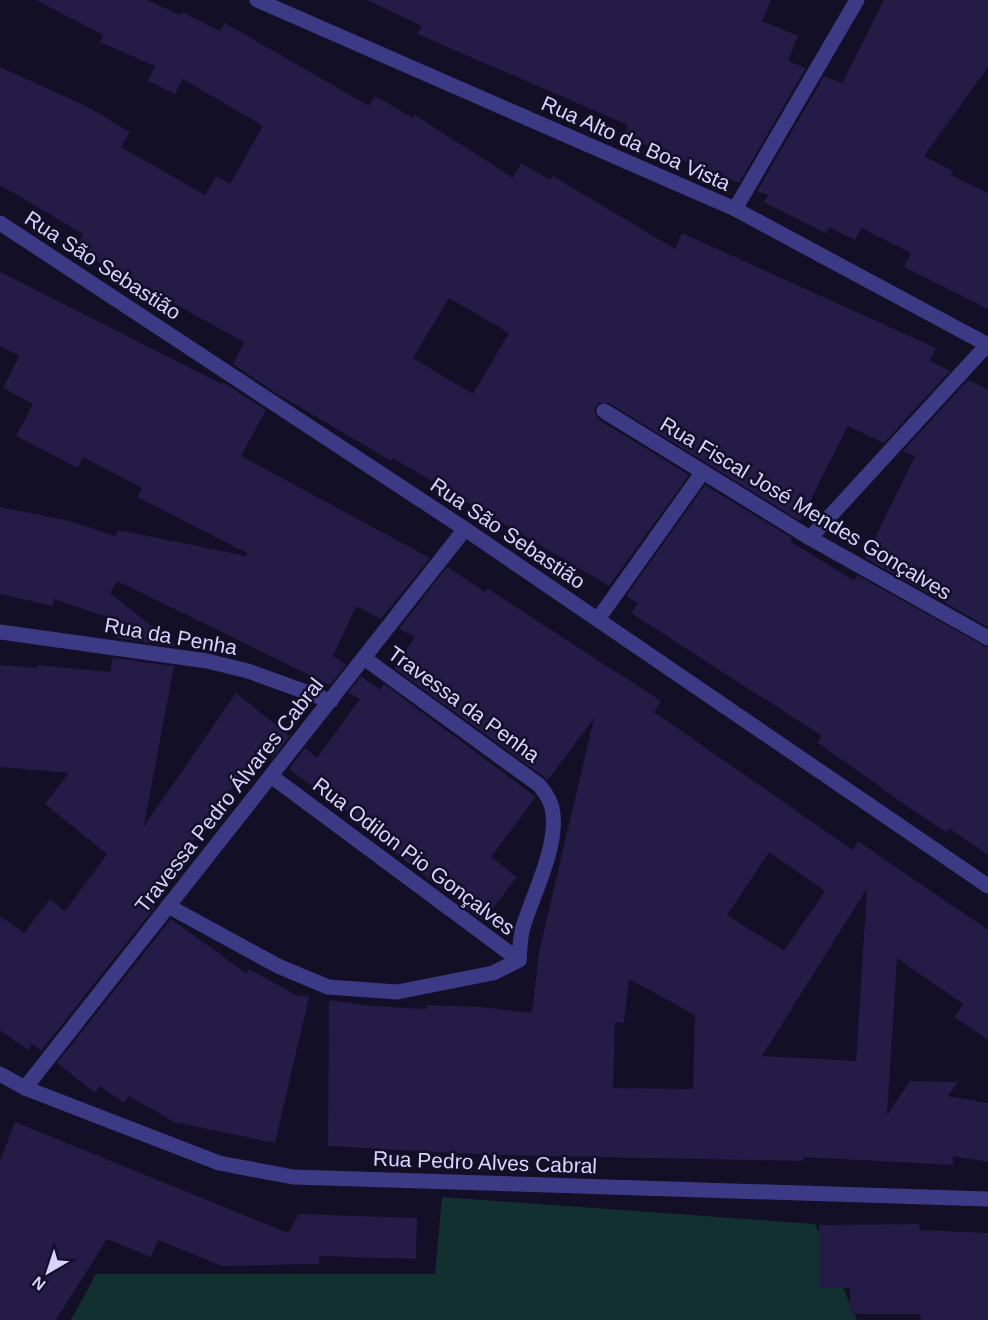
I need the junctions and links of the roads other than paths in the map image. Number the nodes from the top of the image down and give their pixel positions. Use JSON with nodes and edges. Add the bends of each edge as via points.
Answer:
{"nodes":[{"id":1,"x":257,"y":0,"type":"edge"},
{"id":2,"x":857,"y":0,"type":"edge"},
{"id":3,"x":735,"y":209,"type":"junction"},
{"id":4,"x":0,"y":223,"type":"edge"},
{"id":5,"x":987,"y":345,"type":"edge"},
{"id":6,"x":604,"y":411,"type":"dead end"},
{"id":7,"x":702,"y":473,"type":"junction"},
{"id":8,"x":465,"y":529,"type":"junction"},
{"id":9,"x":810,"y":538,"type":"junction"},
{"id":10,"x":598,"y":620,"type":"junction"},
{"id":11,"x":0,"y":632,"type":"edge"},
{"id":12,"x":988,"y":638,"type":"edge"},
{"id":13,"x":364,"y":658,"type":"junction"},
{"id":14,"x":331,"y":701,"type":"junction"},
{"id":15,"x":272,"y":776,"type":"junction"},
{"id":16,"x":988,"y":886,"type":"edge"},
{"id":17,"x":168,"y":906,"type":"junction"},
{"id":18,"x":519,"y":960,"type":"junction"},
{"id":19,"x":0,"y":1074,"type":"edge"},
{"id":20,"x":25,"y":1088,"type":"junction"},
{"id":21,"x":988,"y":1199,"type":"edge"}],
"edges":[{"from":1,"to":3,"type":"street","name":"Rua Alto da Boa Vista"},
{"from":2,"to":3,"type":"street"},
{"from":3,"to":5,"type":"street","name":"Rua Alto da Boa Vista"},
{"from":4,"to":8,"type":"street","name":"Rua São Sebastião"},
{"from":5,"to":9,"type":"street"},
{"from":6,"to":7,"type":"street","name":"Rua Fiscal José Mendes Gonçalves"},
{"from":7,"to":9,"type":"street","name":"Rua Fiscal José Mendes Gonçalves"},
{"from":7,"to":10,"type":"street"},
{"from":8,"to":10,"type":"street","name":"Rua São Sebastião"},
{"from":8,"to":13,"type":"street","name":"Travessa Pedro Álvares Cabral"},
{"from":9,"to":12,"type":"street","name":"Rua Fiscal José Mendes Gonçalves"},
{"from":10,"to":16,"type":"street","name":"Rua São Sebastião"},
{"from":11,"to":14,"type":"street","name":"Rua da Penha","via":[[207,661],[248,671]]},
{"from":13,"to":14,"type":"street","name":"Travessa Pedro Álvares Cabral"},
{"from":13,"to":18,"type":"street","name":"Travessa da Penha","via":[[539,784],[549,797],[554,814],[551,836],[522,930]]},
{"from":14,"to":15,"type":"street","name":"Travessa Pedro Álvares Cabral"},
{"from":15,"to":17,"type":"street","name":"Travessa Pedro Álvares Cabral"},
{"from":15,"to":18,"type":"street","name":"Rua Odilon Pio Gonçalves"},
{"from":17,"to":18,"type":"street","name":"Rua Odilon Pio Gonçalves","via":[[278,966],[328,987],[397,992],[493,973]]},
{"from":17,"to":20,"type":"street","name":"Travessa Pedro Álvares Cabral"},
{"from":19,"to":20,"type":"street","name":"Rua Pedro Alves Cabral"},
{"from":20,"to":21,"type":"street","name":"Rua Pedro Alves Cabral","via":[[219,1163],[293,1177]]}]}
